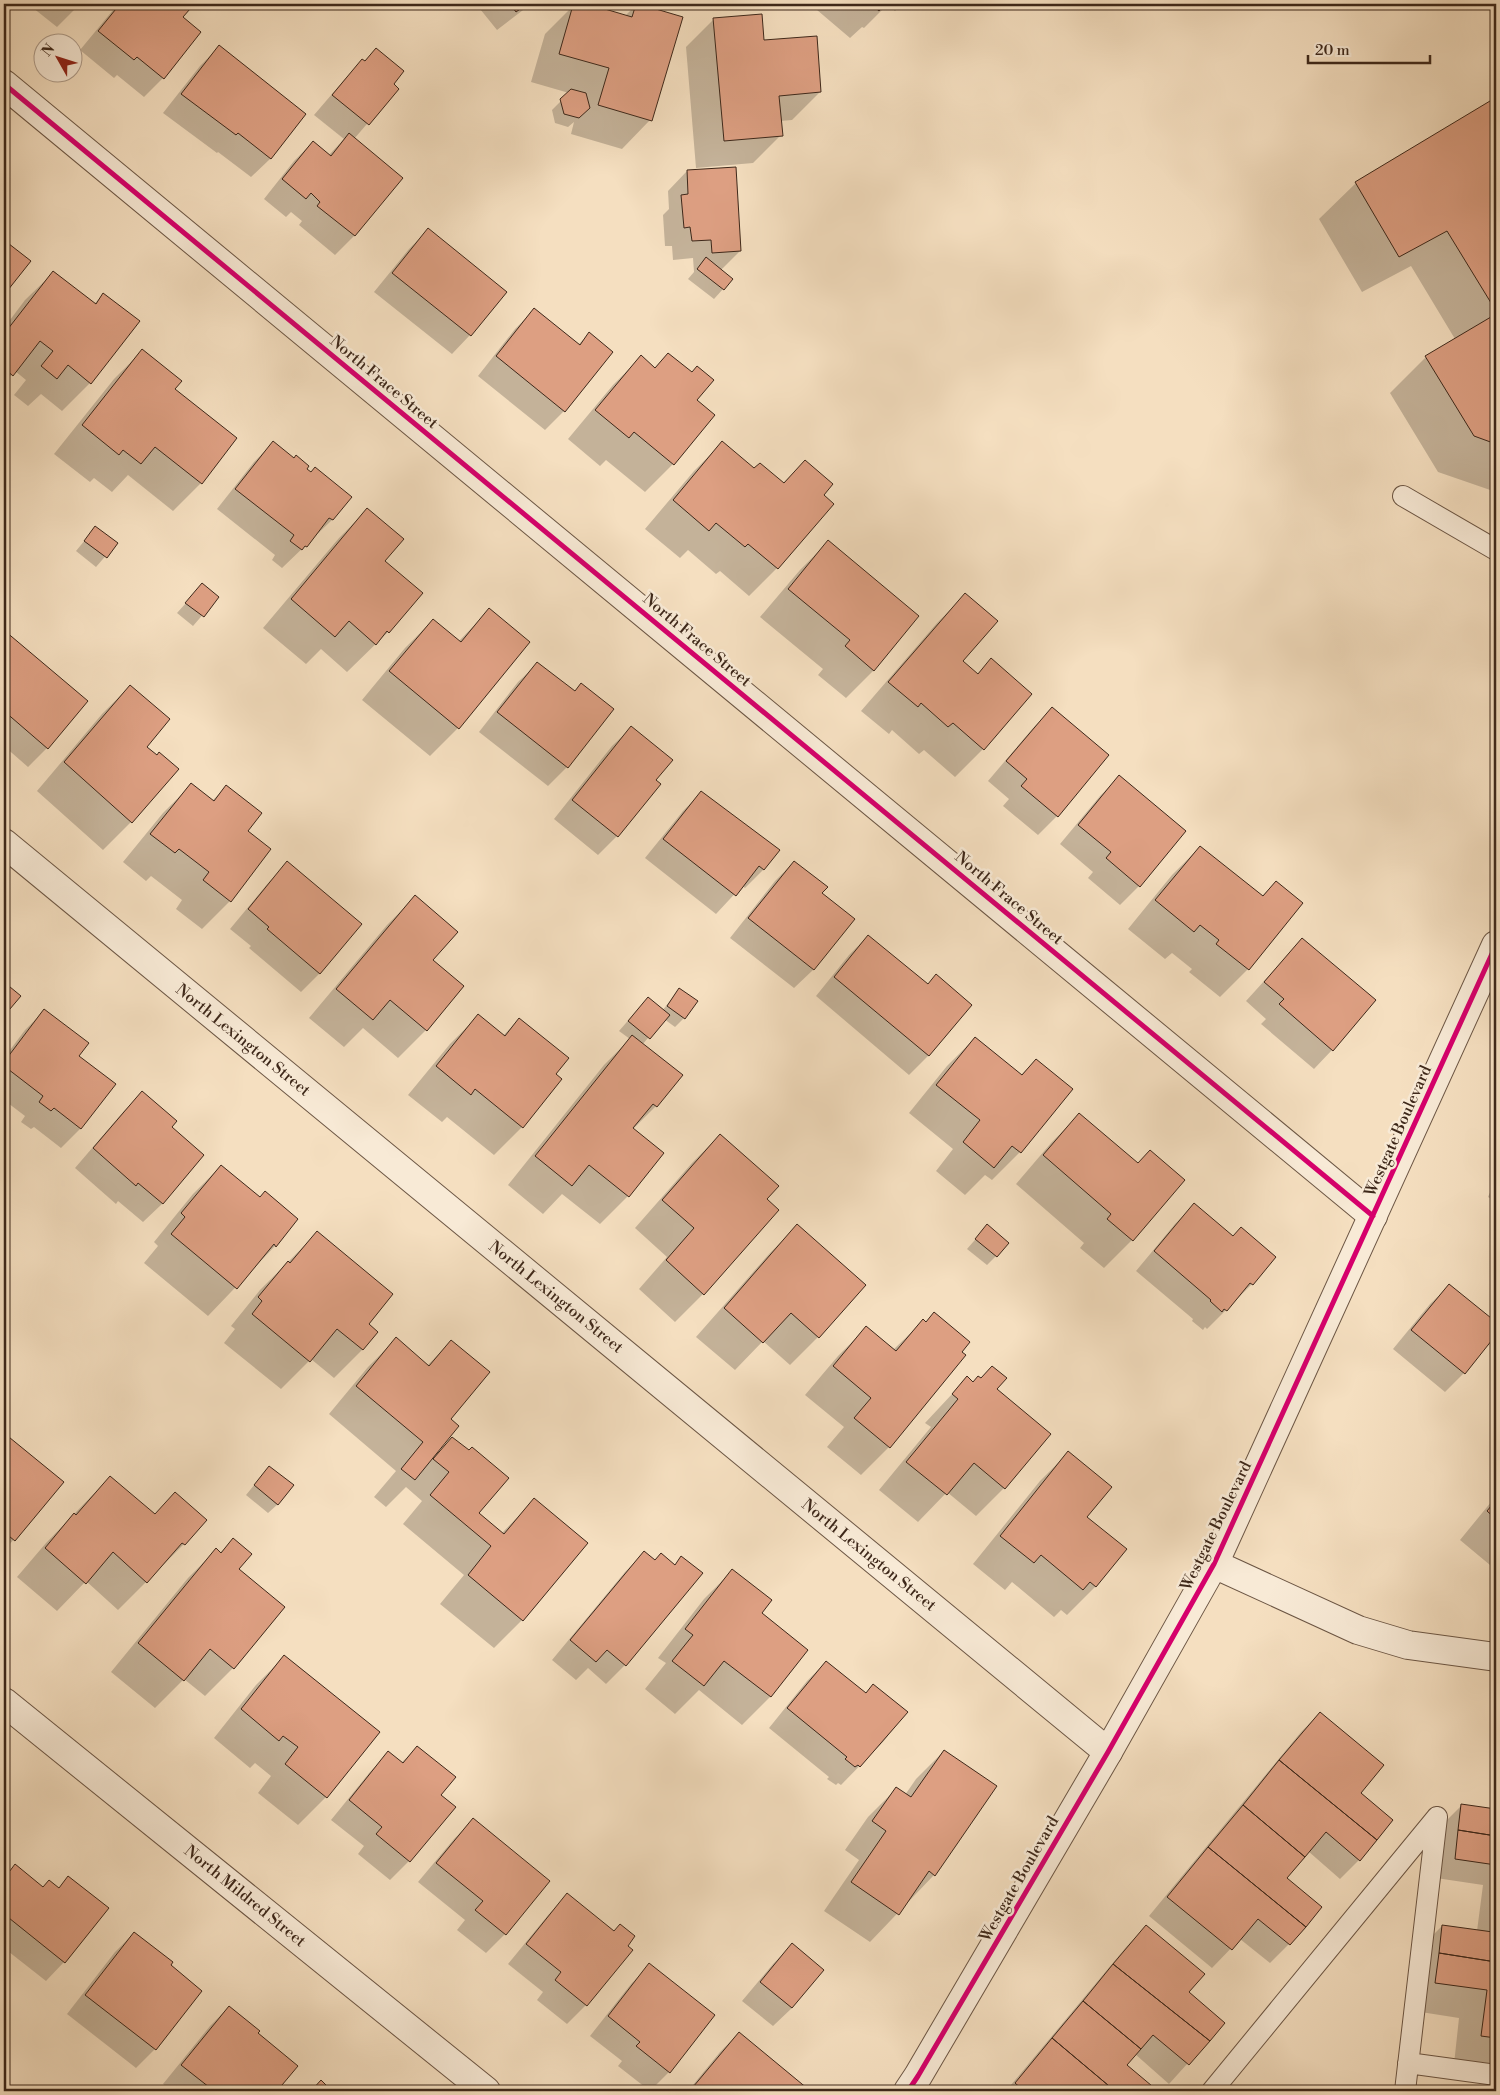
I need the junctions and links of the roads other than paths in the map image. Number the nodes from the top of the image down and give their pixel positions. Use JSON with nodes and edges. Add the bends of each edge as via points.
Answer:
{"nodes":[{"id":1,"x":4,"y":84,"type":"edge"},
{"id":2,"x":1403,"y":496,"type":"dead end"},
{"id":3,"x":1496,"y":550,"type":"edge"},
{"id":4,"x":4,"y":843,"type":"edge"},
{"id":5,"x":1496,"y":945,"type":"edge"},
{"id":6,"x":1374,"y":1216,"type":"junction"},
{"id":7,"x":1214,"y":1564,"type":"junction"},
{"id":8,"x":1496,"y":1657,"type":"edge"},
{"id":9,"x":4,"y":1702,"type":"edge"},
{"id":10,"x":1108,"y":1752,"type":"junction"},
{"id":11,"x":1408,"y":2063,"type":"junction"},
{"id":12,"x":1496,"y":2075,"type":"edge"},
{"id":13,"x":486,"y":2091,"type":"edge"},
{"id":14,"x":908,"y":2091,"type":"edge"},
{"id":15,"x":1212,"y":2091,"type":"edge"},
{"id":16,"x":1405,"y":2091,"type":"edge"}],
"edges":[{"from":1,"to":6,"type":"street","name":"North Frace Street"},
{"from":2,"to":3,"type":"lane"},
{"from":4,"to":10,"type":"street","name":"North Lexington Street"},
{"from":5,"to":6,"type":"street","name":"Westgate Boulevard"},
{"from":6,"to":7,"type":"street","name":"Westgate Boulevard"},
{"from":7,"to":8,"type":"street","via":[[1358,1630],[1408,1645]]},
{"from":7,"to":10,"type":"street","name":"Westgate Boulevard"},
{"from":9,"to":13,"type":"street","name":"North Mildred Street"},
{"from":10,"to":14,"type":"street","name":"Westgate Boulevard"},
{"from":11,"to":12,"type":"lane"},
{"from":11,"to":15,"type":"lane","via":[[1437,1817]]},
{"from":11,"to":16,"type":"lane"}]}
